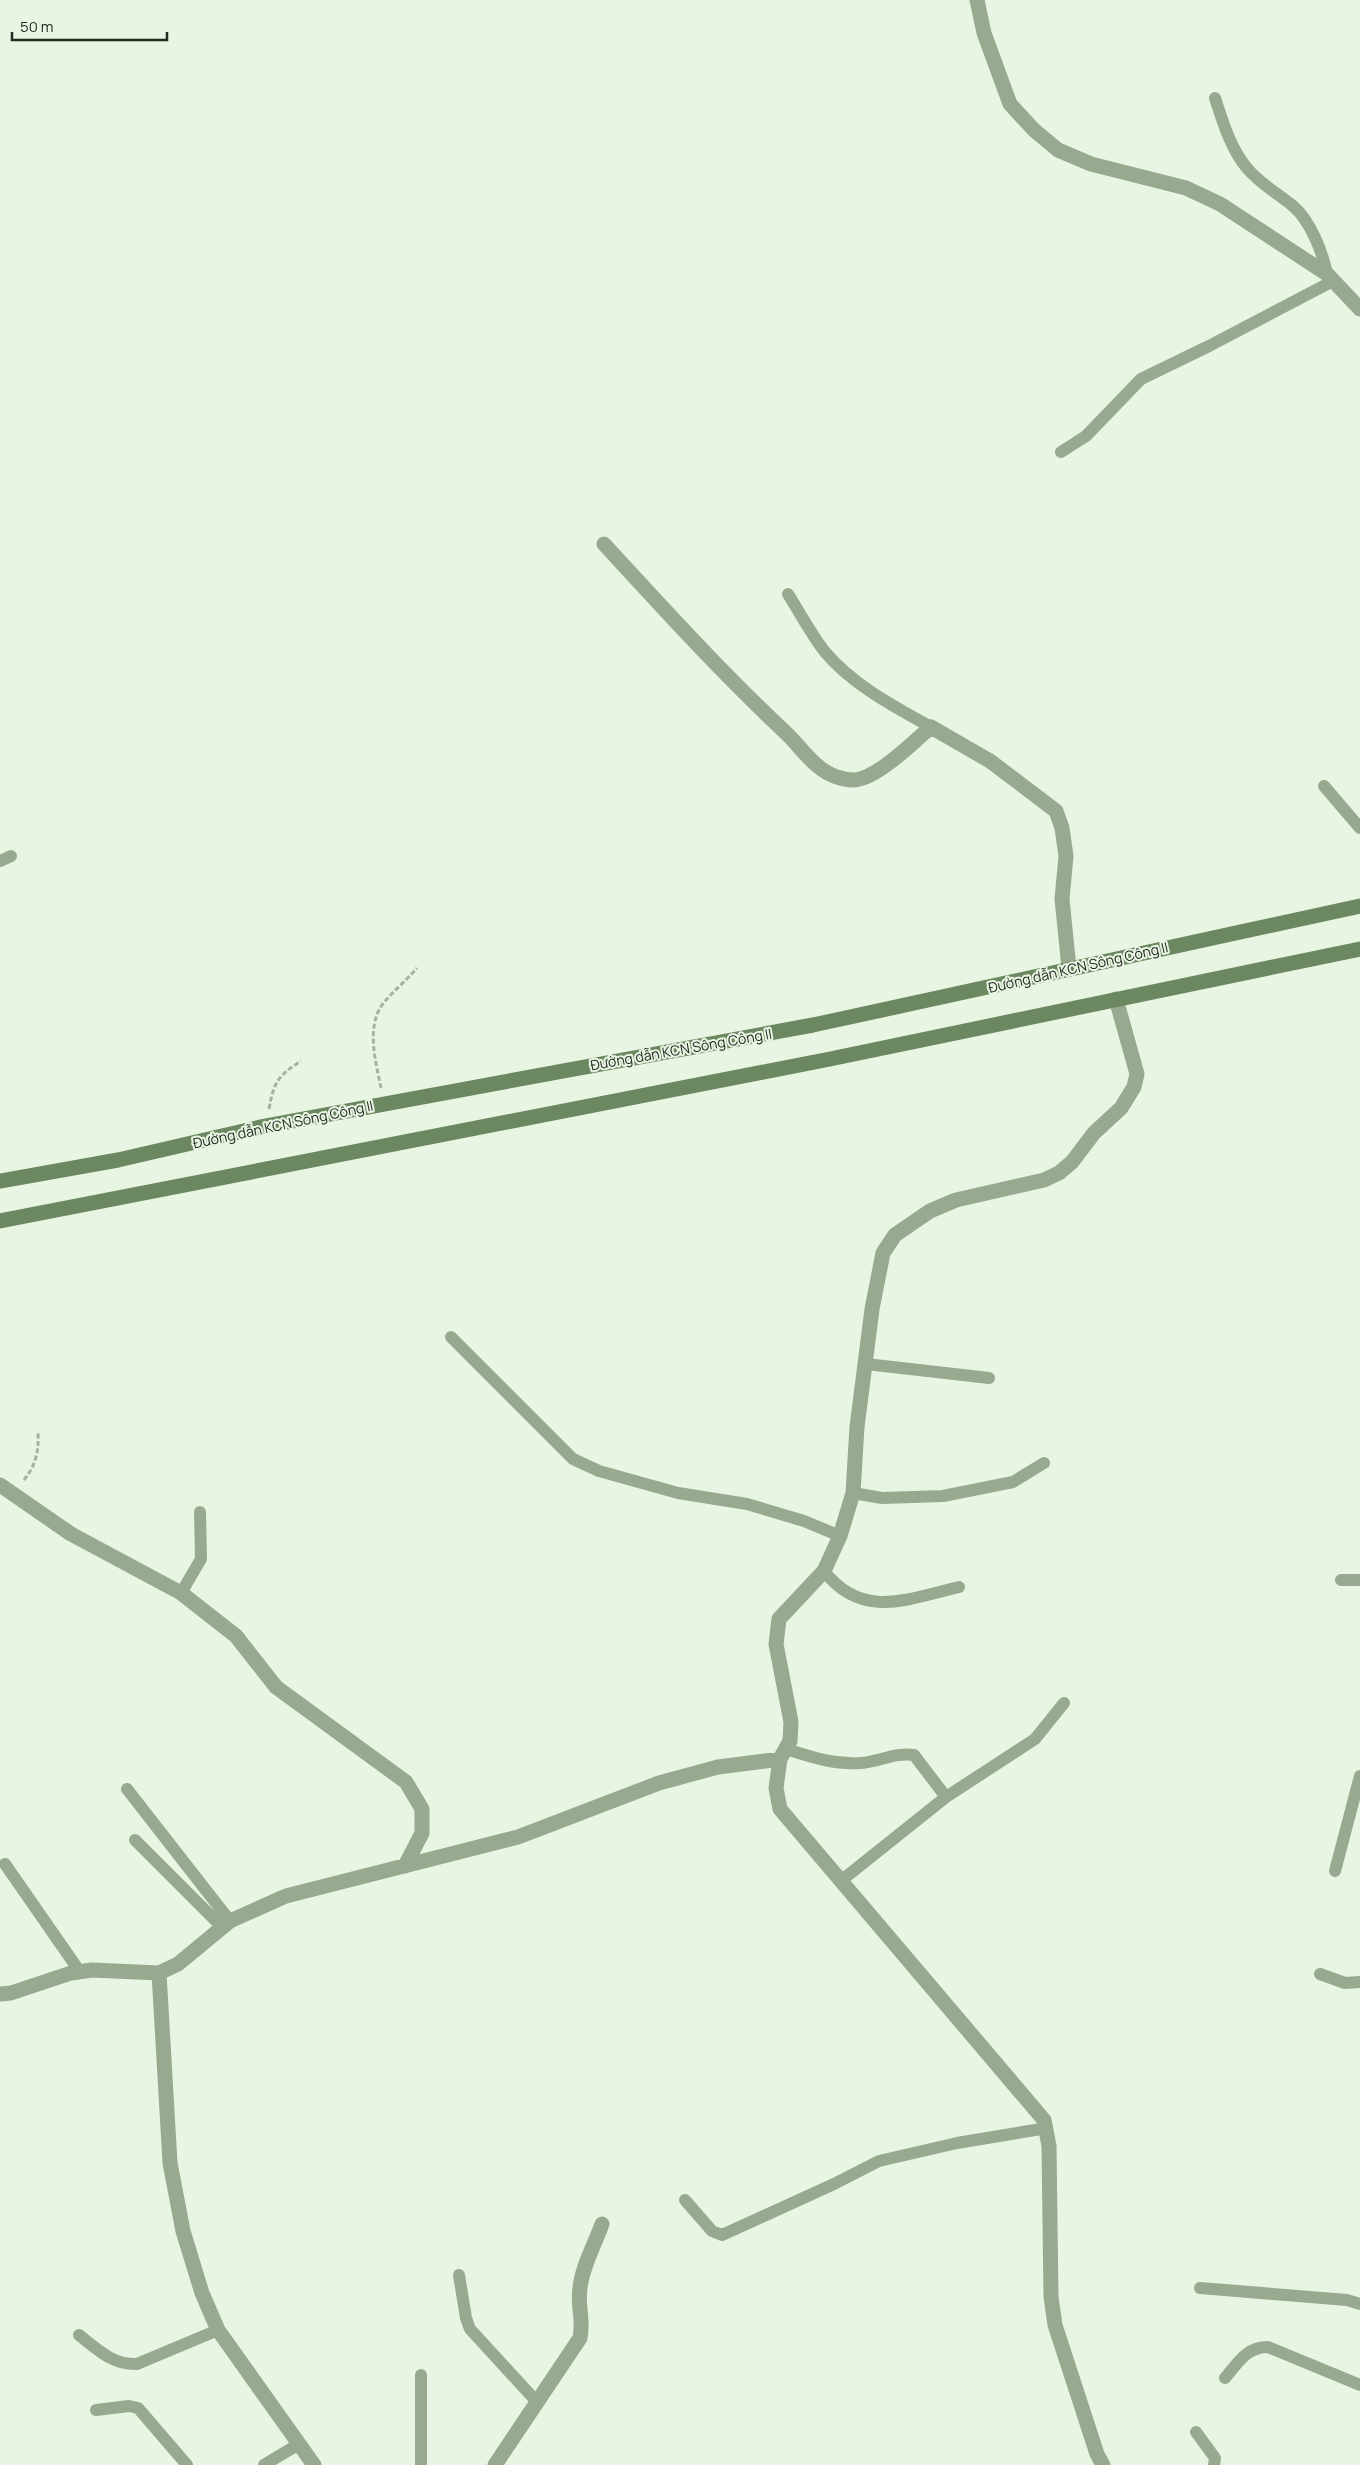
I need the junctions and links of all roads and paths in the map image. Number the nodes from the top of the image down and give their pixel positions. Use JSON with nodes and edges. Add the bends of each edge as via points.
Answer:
{"nodes":[{"id":1,"x":977,"y":0,"type":"edge"},
{"id":2,"x":1214,"y":98,"type":"dead end"},
{"id":3,"x":1330,"y":278,"type":"junction"},
{"id":4,"x":1360,"y":308,"type":"edge"},
{"id":5,"x":1061,"y":452,"type":"dead end"},
{"id":6,"x":604,"y":544,"type":"dead end"},
{"id":7,"x":788,"y":594,"type":"dead end"},
{"id":8,"x":930,"y":726,"type":"junction"},
{"id":9,"x":1324,"y":786,"type":"dead end"},
{"id":10,"x":1360,"y":828,"type":"edge"},
{"id":11,"x":1360,"y":906,"type":"edge"},
{"id":12,"x":1360,"y":948,"type":"edge"},
{"id":13,"x":417,"y":968,"type":"dead end"},
{"id":14,"x":1069,"y":968,"type":"junction"},
{"id":15,"x":1116,"y":999,"type":"junction"},
{"id":16,"x":301,"y":1061,"type":"dead end"},
{"id":17,"x":384,"y":1104,"type":"junction"},
{"id":18,"x":265,"y":1126,"type":"junction"},
{"id":19,"x":0,"y":1181,"type":"edge"},
{"id":20,"x":0,"y":1221,"type":"edge"},
{"id":21,"x":451,"y":1337,"type":"dead end"},
{"id":22,"x":866,"y":1364,"type":"junction"},
{"id":23,"x":989,"y":1378,"type":"dead end"},
{"id":24,"x":38,"y":1432,"type":"dead end"},
{"id":25,"x":1044,"y":1463,"type":"dead end"},
{"id":26,"x":4,"y":1490,"type":"edge"},
{"id":27,"x":853,"y":1493,"type":"junction"},
{"id":28,"x":200,"y":1512,"type":"dead end"},
{"id":29,"x":840,"y":1536,"type":"junction"},
{"id":30,"x":824,"y":1571,"type":"junction"},
{"id":31,"x":1341,"y":1580,"type":"dead end"},
{"id":32,"x":1360,"y":1580,"type":"edge"},
{"id":33,"x":959,"y":1587,"type":"dead end"},
{"id":34,"x":181,"y":1593,"type":"junction"},
{"id":35,"x":1064,"y":1703,"type":"dead end"},
{"id":36,"x":783,"y":1754,"type":"junction"},
{"id":37,"x":1360,"y":1776,"type":"edge"},
{"id":38,"x":127,"y":1789,"type":"dead end"},
{"id":39,"x":946,"y":1796,"type":"junction"},
{"id":40,"x":135,"y":1840,"type":"dead end"},
{"id":41,"x":5,"y":1864,"type":"dead end"},
{"id":42,"x":405,"y":1866,"type":"junction"},
{"id":43,"x":1336,"y":1871,"type":"dead end"},
{"id":44,"x":842,"y":1880,"type":"junction"},
{"id":45,"x":226,"y":1924,"type":"junction"},
{"id":46,"x":80,"y":1972,"type":"junction"},
{"id":47,"x":159,"y":1973,"type":"junction"},
{"id":48,"x":1320,"y":1974,"type":"dead end"},
{"id":49,"x":1360,"y":1982,"type":"edge"},
{"id":50,"x":0,"y":1994,"type":"edge"},
{"id":51,"x":1047,"y":2128,"type":"junction"},
{"id":52,"x":686,"y":2200,"type":"dead end"},
{"id":53,"x":602,"y":2224,"type":"dead end"},
{"id":54,"x":460,"y":2275,"type":"dead end"},
{"id":55,"x":1200,"y":2288,"type":"dead end"},
{"id":56,"x":1360,"y":2304,"type":"edge"},
{"id":57,"x":218,"y":2330,"type":"junction"},
{"id":58,"x":79,"y":2335,"type":"dead end"},
{"id":59,"x":421,"y":2375,"type":"dead end"},
{"id":60,"x":1225,"y":2378,"type":"dead end"},
{"id":61,"x":1360,"y":2385,"type":"edge"},
{"id":62,"x":537,"y":2402,"type":"junction"},
{"id":63,"x":96,"y":2410,"type":"dead end"},
{"id":64,"x":1196,"y":2432,"type":"dead end"},
{"id":65,"x":299,"y":2444,"type":"junction"},
{"id":66,"x":187,"y":2465,"type":"edge"},
{"id":67,"x":264,"y":2465,"type":"edge"},
{"id":68,"x":314,"y":2465,"type":"edge"},
{"id":69,"x":421,"y":2465,"type":"edge"},
{"id":70,"x":495,"y":2465,"type":"edge"},
{"id":71,"x":1103,"y":2465,"type":"edge"},
{"id":72,"x":1214,"y":2465,"type":"edge"}],
"edges":[{"from":1,"to":3,"type":"street","via":[[984,33],[1010,104],[1058,150],[1091,164],[1186,188],[1220,204]]},
{"from":2,"to":3,"type":"lane","via":[[1233,147],[1246,168],[1266,188],[1295,207],[1314,236]]},
{"from":3,"to":4,"type":"street"},
{"from":3,"to":5,"type":"lane","via":[[1209,346],[1141,379],[1086,436]]},
{"from":6,"to":8,"type":"street","via":[[729,679],[819,767],[832,775],[855,780],[866,776],[885,765]]},
{"from":7,"to":8,"type":"lane","via":[[825,651],[847,675]]},
{"from":8,"to":14,"type":"street","via":[[990,761],[1056,811],[1066,856],[1062,900]]},
{"from":9,"to":10,"type":"lane"},
{"from":11,"to":14,"type":"street","name":"Đường dẫn KCN Sông Công II"},
{"from":12,"to":15,"type":"street"},
{"from":13,"to":17,"type":"path","via":[[382,1005],[376,1017],[375,1055]]},
{"from":14,"to":17,"type":"street","name":"Đường dẫn KCN Sông Công II","via":[[813,1025]]},
{"from":15,"to":20,"type":"street","via":[[830,1059]]},
{"from":15,"to":22,"type":"street","via":[[1136,1074],[1134,1087],[1121,1108],[1094,1133],[1060,1173],[1008,1190],[956,1200],[930,1211],[895,1235],[883,1253]]},
{"from":16,"to":18,"type":"path","via":[[282,1073],[275,1083]]},
{"from":17,"to":18,"type":"street","name":"Đường dẫn KCN Sông Công II"},
{"from":18,"to":19,"type":"street","name":"Đường dẫn KCN Sông Công II","via":[[118,1160]]},
{"from":21,"to":29,"type":"lane","via":[[573,1459],[599,1471],[678,1493],[747,1504]]},
{"from":22,"to":23,"type":"lane"},
{"from":22,"to":27,"type":"street","via":[[857,1426]]},
{"from":24,"to":26,"type":"path","via":[[39,1448],[33,1469]]},
{"from":25,"to":27,"type":"lane","via":[[1013,1482],[943,1496],[882,1498]]},
{"from":26,"to":34,"type":"street","via":[[71,1534]]},
{"from":27,"to":29,"type":"street"},
{"from":28,"to":34,"type":"lane","via":[[201,1559]]},
{"from":29,"to":30,"type":"street"},
{"from":30,"to":33,"type":"lane","via":[[845,1592],[889,1603]]},
{"from":30,"to":36,"type":"street","via":[[779,1619],[776,1644],[791,1722],[790,1741]]},
{"from":31,"to":32,"type":"lane"},
{"from":34,"to":42,"type":"street","via":[[236,1636],[276,1687],[406,1782],[422,1809],[422,1833]]},
{"from":35,"to":39,"type":"lane","via":[[1035,1739]]},
{"from":36,"to":39,"type":"lane","via":[[860,1764],[903,1754],[914,1755]]},
{"from":36,"to":42,"type":"street","via":[[718,1767],[659,1784],[518,1837]]},
{"from":36,"to":44,"type":"street","via":[[776,1788],[780,1809]]},
{"from":37,"to":43,"type":"lane"},
{"from":38,"to":45,"type":"lane"},
{"from":39,"to":44,"type":"lane"},
{"from":40,"to":45,"type":"lane"},
{"from":41,"to":46,"type":"lane"},
{"from":42,"to":45,"type":"street","via":[[286,1896]]},
{"from":44,"to":51,"type":"street","via":[[1044,2120]]},
{"from":45,"to":47,"type":"street","via":[[178,1964]]},
{"from":46,"to":47,"type":"street"},
{"from":46,"to":50,"type":"street"},
{"from":47,"to":57,"type":"street","via":[[170,2163],[182,2231]]},
{"from":48,"to":49,"type":"lane","via":[[1345,1983]]},
{"from":51,"to":52,"type":"lane","via":[[957,2143],[879,2161],[722,2235],[712,2231]]},
{"from":51,"to":71,"type":"street","via":[[1051,2297],[1055,2325]]},
{"from":53,"to":62,"type":"street","via":[[580,2285],[583,2321],[580,2338]]},
{"from":54,"to":62,"type":"lane","via":[[470,2329]]},
{"from":55,"to":56,"type":"lane","via":[[1347,2300]]},
{"from":57,"to":58,"type":"lane","via":[[137,2364],[124,2365],[111,2360]]},
{"from":57,"to":65,"type":"street"},
{"from":59,"to":69,"type":"lane"},
{"from":60,"to":61,"type":"lane","via":[[1247,2352],[1257,2347],[1268,2347]]},
{"from":62,"to":70,"type":"street"},
{"from":63,"to":66,"type":"lane","via":[[138,2408]]},
{"from":64,"to":72,"type":"lane","via":[[1215,2458]]},
{"from":65,"to":67,"type":"lane"},
{"from":65,"to":68,"type":"street"}]}
